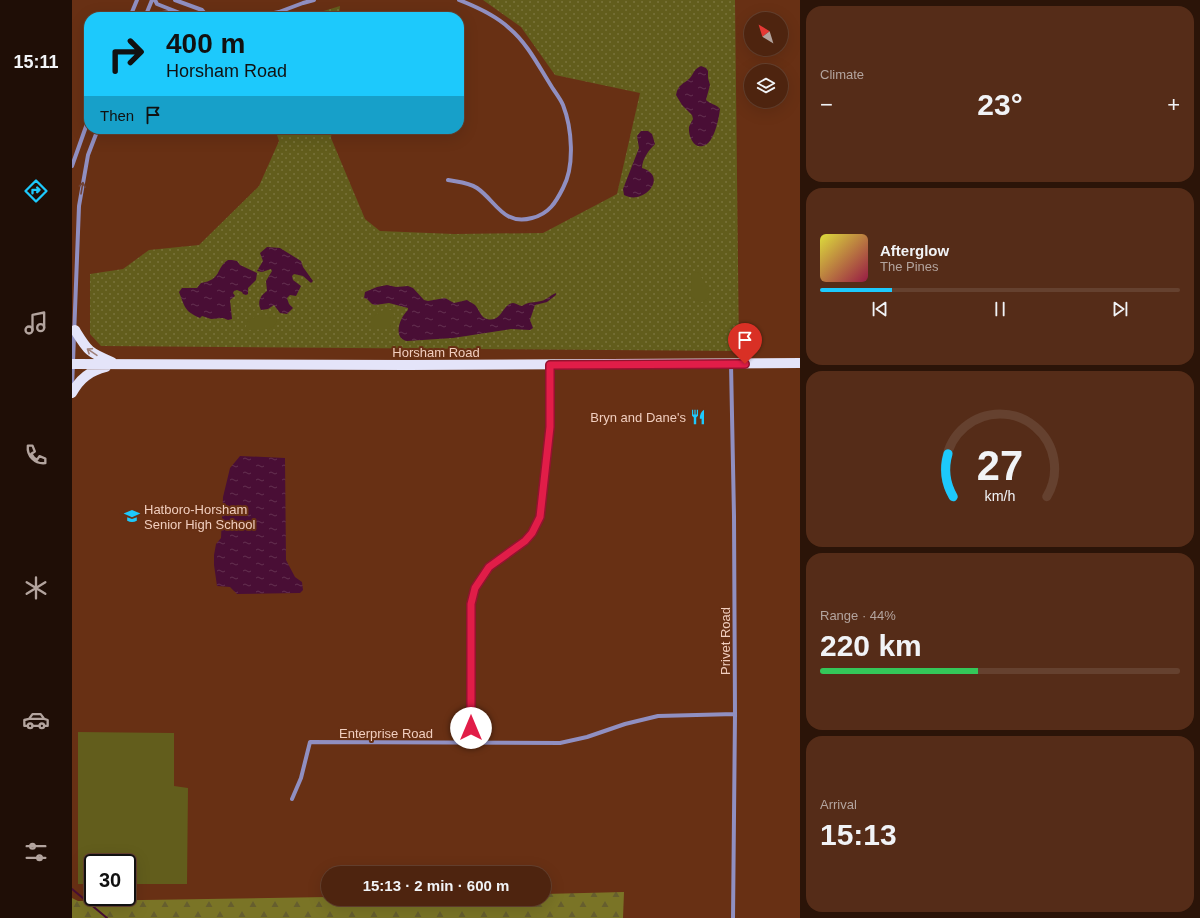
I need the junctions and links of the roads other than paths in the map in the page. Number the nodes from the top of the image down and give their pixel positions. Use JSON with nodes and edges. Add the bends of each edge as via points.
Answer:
{"nodes":[{"id":1,"x":137,"y":0,"type":"edge"},
{"id":2,"x":153,"y":0,"type":"edge"},
{"id":3,"x":175,"y":0,"type":"edge"},
{"id":4,"x":314,"y":0,"type":"edge"},
{"id":5,"x":459,"y":0,"type":"edge"},
{"id":6,"x":180,"y":1,"type":"edge"},
{"id":7,"x":132,"y":12,"type":"edge"},
{"id":8,"x":147,"y":12,"type":"edge"},
{"id":9,"x":176,"y":12,"type":"edge"},
{"id":10,"x":203,"y":12,"type":"edge"},
{"id":11,"x":279,"y":12,"type":"edge"},
{"id":12,"x":84,"y":132,"type":"edge"},
{"id":13,"x":96,"y":134,"type":"edge"},
{"id":14,"x":72,"y":166,"type":"edge"},
{"id":15,"x":448,"y":180,"type":"dead end"},
{"id":16,"x":75,"y":330,"type":"junction"},
{"id":17,"x":800,"y":363,"type":"edge"},
{"id":18,"x":73,"y":364,"type":"edge"},
{"id":19,"x":118,"y":364,"type":"junction"},
{"id":20,"x":731,"y":364,"type":"junction"},
{"id":21,"x":550,"y":365,"type":"junction"},
{"id":22,"x":72,"y":392,"type":"edge"},
{"id":23,"x":735,"y":714,"type":"junction"},
{"id":24,"x":471,"y":743,"type":"junction"},
{"id":25,"x":292,"y":799,"type":"dead end"},
{"id":26,"x":733,"y":918,"type":"edge"}],
"edges":[{"from":1,"to":7,"type":"street"},
{"from":2,"to":8,"type":"street"},
{"from":2,"to":9,"type":"street"},
{"from":3,"to":6,"type":"street"},
{"from":4,"to":11,"type":"street"},
{"from":5,"to":15,"type":"street","via":[[483,10],[509,28],[529,49],[563,105],[570,135],[571,155],[566,182],[556,202],[546,212],[532,219],[517,220],[503,214],[477,188],[465,182]]},
{"from":6,"to":10,"type":"street"},
{"from":12,"to":14,"type":"street"},
{"from":16,"to":13,"type":"street","one_way":true,"via":[[79,206],[88,156]]},
{"from":16,"to":18,"type":"street"},
{"from":19,"to":16,"type":"main road","one_way":true,"via":[[91,353]]},
{"from":17,"to":20,"type":"main road","name":"Horsham Road"},
{"from":18,"to":19,"type":"main road","name":"Horsham Road"},
{"from":18,"to":22,"type":"street"},
{"from":19,"to":21,"type":"main road","name":"Horsham Road"},
{"from":19,"to":22,"type":"main road","via":[[86,375]]},
{"from":20,"to":21,"type":"main road","name":"Horsham Road"},
{"from":20,"to":23,"type":"street","name":"Privet Road"},
{"from":21,"to":24,"type":"street","via":[[550,427],[540,517],[525,541],[489,567],[475,588],[471,604]]},
{"from":23,"to":24,"type":"street","name":"Enterprise Road","via":[[658,716],[560,743]]},
{"from":23,"to":26,"type":"street","name":"Privet Road"},
{"from":24,"to":25,"type":"street","name":"Enterprise Road","via":[[310,742]]}]}
